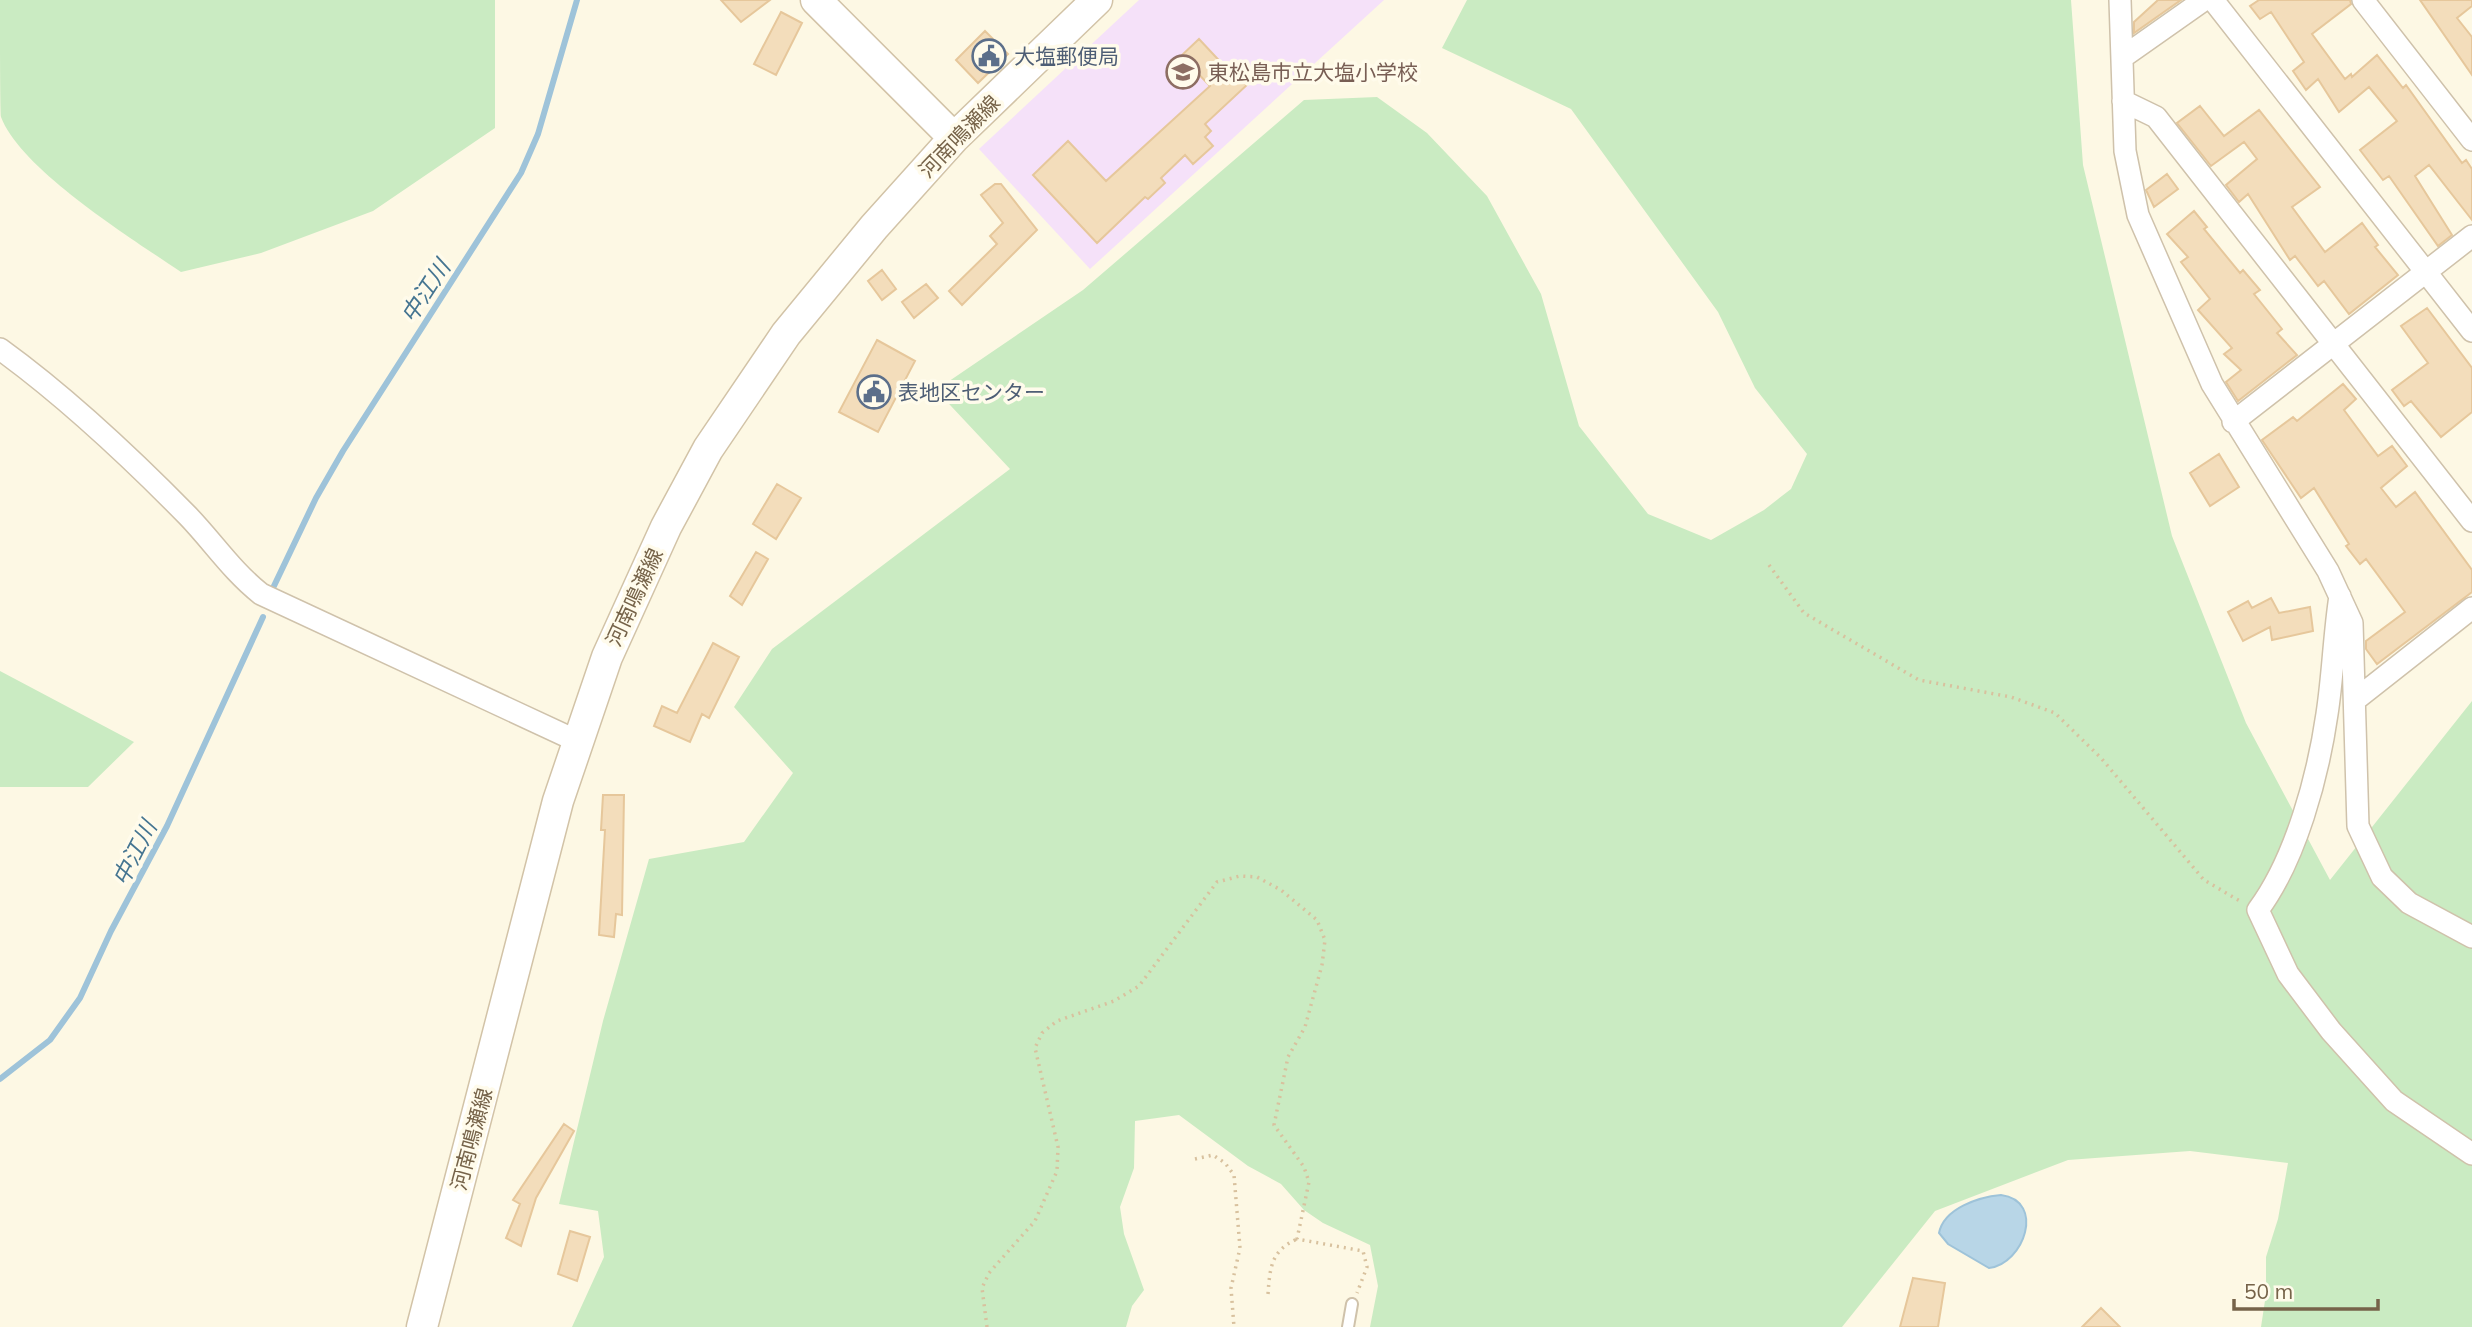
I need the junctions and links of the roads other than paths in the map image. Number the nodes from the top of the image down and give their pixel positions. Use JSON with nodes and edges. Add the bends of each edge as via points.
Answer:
{"nodes":[{"id":1,"x":816,"y":0,"type":"edge"},
{"id":2,"x":1097,"y":0,"type":"edge"},
{"id":3,"x":2120,"y":0,"type":"edge"},
{"id":4,"x":2204,"y":0,"type":"edge"},
{"id":5,"x":2213,"y":0,"type":"edge"},
{"id":6,"x":2363,"y":0,"type":"edge"},
{"id":7,"x":2123,"y":57,"type":"junction"},
{"id":8,"x":2123,"y":101,"type":"junction"},
{"id":9,"x":954,"y":138,"type":"junction"},
{"id":10,"x":2472,"y":140,"type":"edge"},
{"id":11,"x":2472,"y":236,"type":"edge"},
{"id":12,"x":2426,"y":272,"type":"junction"},
{"id":13,"x":2472,"y":331,"type":"edge"},
{"id":14,"x":2332,"y":342,"type":"junction"},
{"id":15,"x":0,"y":349,"type":"edge"},
{"id":16,"x":2233,"y":422,"type":"junction"},
{"id":17,"x":2472,"y":522,"type":"edge"},
{"id":18,"x":2340,"y":596,"type":"junction"},
{"id":19,"x":2472,"y":608,"type":"edge"},
{"id":20,"x":2355,"y":700,"type":"junction"},
{"id":21,"x":577,"y":741,"type":"junction"},
{"id":22,"x":2472,"y":937,"type":"edge"},
{"id":23,"x":2472,"y":1154,"type":"edge"},
{"id":24,"x":1352,"y":1304,"type":"road end"},
{"id":25,"x":422,"y":1327,"type":"edge"},
{"id":26,"x":1348,"y":1327,"type":"edge"}],
"edges":[{"from":1,"to":9,"type":"main road"},
{"from":2,"to":9,"type":"main road","name":"河南鳴瀬線"},
{"from":3,"to":7,"type":"street"},
{"from":4,"to":7,"type":"street"},
{"from":5,"to":12,"type":"street"},
{"from":6,"to":10,"type":"street"},
{"from":7,"to":8,"type":"street"},
{"from":8,"to":14,"type":"street","via":[[2156,117]]},
{"from":8,"to":16,"type":"street","via":[[2125,151],[2138,215]]},
{"from":9,"to":21,"type":"main road","name":"河南鳴瀬線","via":[[786,334],[708,449],[639,583]]},
{"from":11,"to":12,"type":"street"},
{"from":12,"to":13,"type":"street"},
{"from":12,"to":14,"type":"street"},
{"from":14,"to":16,"type":"street"},
{"from":14,"to":17,"type":"street"},
{"from":15,"to":21,"type":"street","via":[[113,444],[190,517],[238,575],[261,594]]},
{"from":16,"to":18,"type":"street"},
{"from":18,"to":20,"type":"street","via":[[2352,623]]},
{"from":18,"to":23,"type":"street","via":[[2327,714],[2311,783],[2287,862],[2258,909],[2288,974],[2360,1064],[2394,1101]]},
{"from":19,"to":20,"type":"street"},
{"from":20,"to":22,"type":"street","via":[[2358,826],[2367,847],[2382,877],[2409,903]]},
{"from":21,"to":25,"type":"main road","name":"河南鳴瀬線"},
{"from":24,"to":26,"type":"lane"}]}
